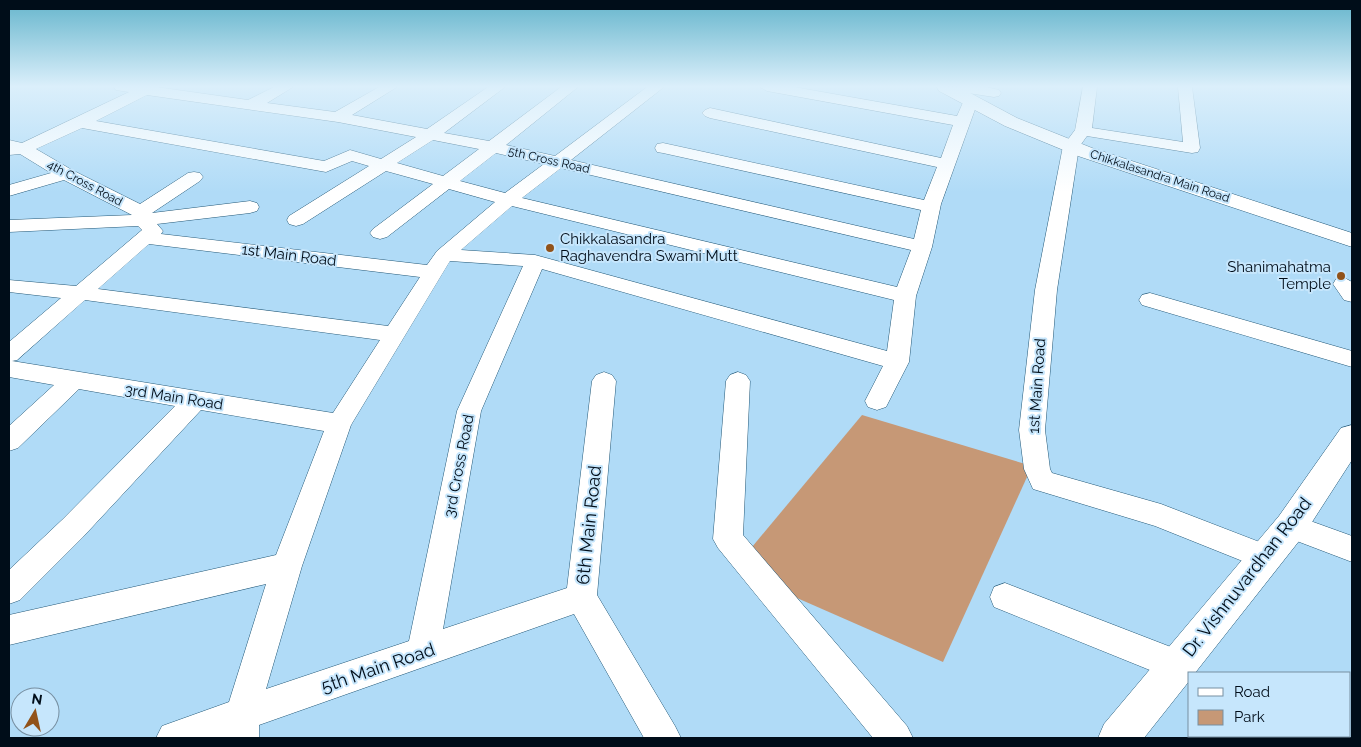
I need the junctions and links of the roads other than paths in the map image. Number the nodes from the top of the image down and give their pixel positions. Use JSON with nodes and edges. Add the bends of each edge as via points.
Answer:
{"nodes":[{"id":1,"x":84,"y":122,"type":"edge"},
{"id":2,"x":363,"y":122,"type":"edge"},
{"id":3,"x":449,"y":122,"type":"edge"},
{"id":4,"x":526,"y":122,"type":"edge"},
{"id":5,"x":611,"y":122,"type":"edge"},
{"id":6,"x":751,"y":122,"type":"edge"},
{"id":7,"x":962,"y":122,"type":"edge"},
{"id":8,"x":1011,"y":122,"type":"edge"},
{"id":9,"x":1081,"y":122,"type":"edge"},
{"id":10,"x":1189,"y":122,"type":"edge"},
{"id":11,"x":80,"y":124,"type":"junction"},
{"id":12,"x":430,"y":135,"type":"junction"},
{"id":13,"x":1077,"y":139,"type":"junction"},
{"id":14,"x":493,"y":147,"type":"junction"},
{"id":15,"x":14,"y":148,"type":"edge"},
{"id":16,"x":663,"y":148,"type":"dead end"},
{"id":17,"x":557,"y":162,"type":"junction"},
{"id":18,"x":381,"y":164,"type":"junction"},
{"id":19,"x":947,"y":164,"type":"junction"},
{"id":20,"x":66,"y":174,"type":"junction"},
{"id":21,"x":194,"y":178,"type":"dead end"},
{"id":22,"x":446,"y":183,"type":"junction"},
{"id":23,"x":9,"y":191,"type":"edge"},
{"id":24,"x":508,"y":200,"type":"junction"},
{"id":25,"x":250,"y":207,"type":"dead end"},
{"id":26,"x":932,"y":207,"type":"junction"},
{"id":27,"x":296,"y":220,"type":"dead end"},
{"id":28,"x":146,"y":225,"type":"junction"},
{"id":29,"x":9,"y":226,"type":"edge"},
{"id":30,"x":380,"y":233,"type":"dead end"},
{"id":31,"x":1352,"y":240,"type":"edge"},
{"id":32,"x":922,"y":247,"type":"junction"},
{"id":33,"x":535,"y":261,"type":"junction"},
{"id":34,"x":438,"y":263,"type":"junction"},
{"id":35,"x":9,"y":286,"type":"edge"},
{"id":36,"x":80,"y":293,"type":"junction"},
{"id":37,"x":904,"y":296,"type":"junction"},
{"id":38,"x":1150,"y":300,"type":"dead end"},
{"id":39,"x":394,"y":334,"type":"junction"},
{"id":40,"x":9,"y":354,"type":"edge"},
{"id":41,"x":1352,"y":359,"type":"edge"},
{"id":42,"x":897,"y":362,"type":"junction"},
{"id":43,"x":9,"y":369,"type":"edge"},
{"id":44,"x":74,"y":380,"type":"junction"},
{"id":45,"x":604,"y":381,"type":"dead end"},
{"id":46,"x":738,"y":381,"type":"dead end"},
{"id":47,"x":196,"y":400,"type":"junction"},
{"id":48,"x":877,"y":401,"type":"dead end"},
{"id":49,"x":339,"y":424,"type":"junction"},
{"id":50,"x":1352,"y":436,"type":"edge"},
{"id":51,"x":9,"y":441,"type":"edge"},
{"id":52,"x":1291,"y":526,"type":"junction"},
{"id":53,"x":1352,"y":549,"type":"edge"},
{"id":54,"x":1265,"y":557,"type":"junction"},
{"id":55,"x":287,"y":566,"type":"junction"},
{"id":56,"x":9,"y":590,"type":"edge"},
{"id":57,"x":581,"y":597,"type":"junction"},
{"id":58,"x":1005,"y":597,"type":"dead end"},
{"id":59,"x":9,"y":630,"type":"edge"},
{"id":60,"x":423,"y":652,"type":"junction"},
{"id":61,"x":1177,"y":665,"type":"junction"},
{"id":62,"x":241,"y":726,"type":"edge"},
{"id":63,"x":174,"y":738,"type":"edge"},
{"id":64,"x":663,"y":738,"type":"edge"},
{"id":65,"x":895,"y":738,"type":"edge"},
{"id":66,"x":1118,"y":738,"type":"edge"}],
"edges":[{"from":1,"to":11,"type":"street"},
{"from":2,"to":12,"type":"street","name":"5th Cross Road"},
{"from":3,"to":12,"type":"street"},
{"from":4,"to":14,"type":"street"},
{"from":5,"to":17,"type":"street"},
{"from":6,"to":19,"type":"street"},
{"from":7,"to":19,"type":"street"},
{"from":8,"to":13,"type":"street","name":"Chikkalasandra Main Road"},
{"from":9,"to":13,"type":"street","name":"1st Main Road"},
{"from":10,"to":13,"type":"street","via":[[1192,148]]},
{"from":11,"to":15,"type":"street"},
{"from":11,"to":18,"type":"street","via":[[326,167],[350,155]]},
{"from":12,"to":14,"type":"street","name":"5th Cross Road"},
{"from":12,"to":18,"type":"street"},
{"from":13,"to":31,"type":"street","name":"Chikkalasandra Main Road","via":[[1141,172]]},
{"from":13,"to":54,"type":"street","name":"1st Main Road","via":[[1046,290],[1032,430],[1037,470],[1043,481],[1161,516]]},
{"from":14,"to":17,"type":"street","name":"5th Cross Road"},
{"from":14,"to":22,"type":"street"},
{"from":15,"to":20,"type":"street","name":"4th Cross Road"},
{"from":16,"to":26,"type":"street"},
{"from":17,"to":24,"type":"street"},
{"from":17,"to":32,"type":"street","name":"5th Cross Road"},
{"from":18,"to":22,"type":"street"},
{"from":18,"to":27,"type":"street"},
{"from":19,"to":26,"type":"street"},
{"from":20,"to":23,"type":"street"},
{"from":20,"to":28,"type":"street","name":"4th Cross Road"},
{"from":21,"to":28,"type":"street"},
{"from":22,"to":24,"type":"street"},
{"from":22,"to":30,"type":"street"},
{"from":24,"to":34,"type":"street"},
{"from":24,"to":37,"type":"street"},
{"from":25,"to":28,"type":"street"},
{"from":26,"to":32,"type":"street"},
{"from":28,"to":29,"type":"street"},
{"from":28,"to":34,"type":"street","name":"1st Main Road"},
{"from":28,"to":36,"type":"street"},
{"from":32,"to":37,"type":"street"},
{"from":33,"to":34,"type":"street","name":"1st Main Road"},
{"from":33,"to":42,"type":"street","name":"1st Main Road"},
{"from":33,"to":60,"type":"street","name":"3rd Cross Road","via":[[469,411]]},
{"from":34,"to":39,"type":"street"},
{"from":35,"to":36,"type":"street"},
{"from":36,"to":39,"type":"street"},
{"from":36,"to":40,"type":"street"},
{"from":37,"to":42,"type":"street"},
{"from":38,"to":41,"type":"street"},
{"from":39,"to":49,"type":"street"},
{"from":42,"to":48,"type":"street"},
{"from":43,"to":44,"type":"street","name":"3rd Main Road"},
{"from":44,"to":47,"type":"street","name":"3rd Main Road"},
{"from":44,"to":51,"type":"street"},
{"from":45,"to":57,"type":"street","name":"6th Main Road"},
{"from":46,"to":65,"type":"street","via":[[728,539]]},
{"from":47,"to":49,"type":"street","name":"3rd Main Road"},
{"from":47,"to":56,"type":"street"},
{"from":49,"to":55,"type":"street"},
{"from":50,"to":52,"type":"street","name":"Dr. Vishnuvardhan Road"},
{"from":52,"to":53,"type":"street"},
{"from":52,"to":54,"type":"street","name":"Dr. Vishnuvardhan Road"},
{"from":54,"to":61,"type":"street","name":"Dr. Vishnuvardhan Road"},
{"from":55,"to":59,"type":"street"},
{"from":55,"to":62,"type":"street"},
{"from":57,"to":60,"type":"street","name":"5th Main Road"},
{"from":57,"to":64,"type":"street","name":"6th Main Road"},
{"from":58,"to":61,"type":"street"},
{"from":60,"to":62,"type":"street","name":"5th Main Road"},
{"from":61,"to":66,"type":"street","name":"Dr. Vishnuvardhan Road"},
{"from":62,"to":63,"type":"street","name":"5th Main Road"}]}
